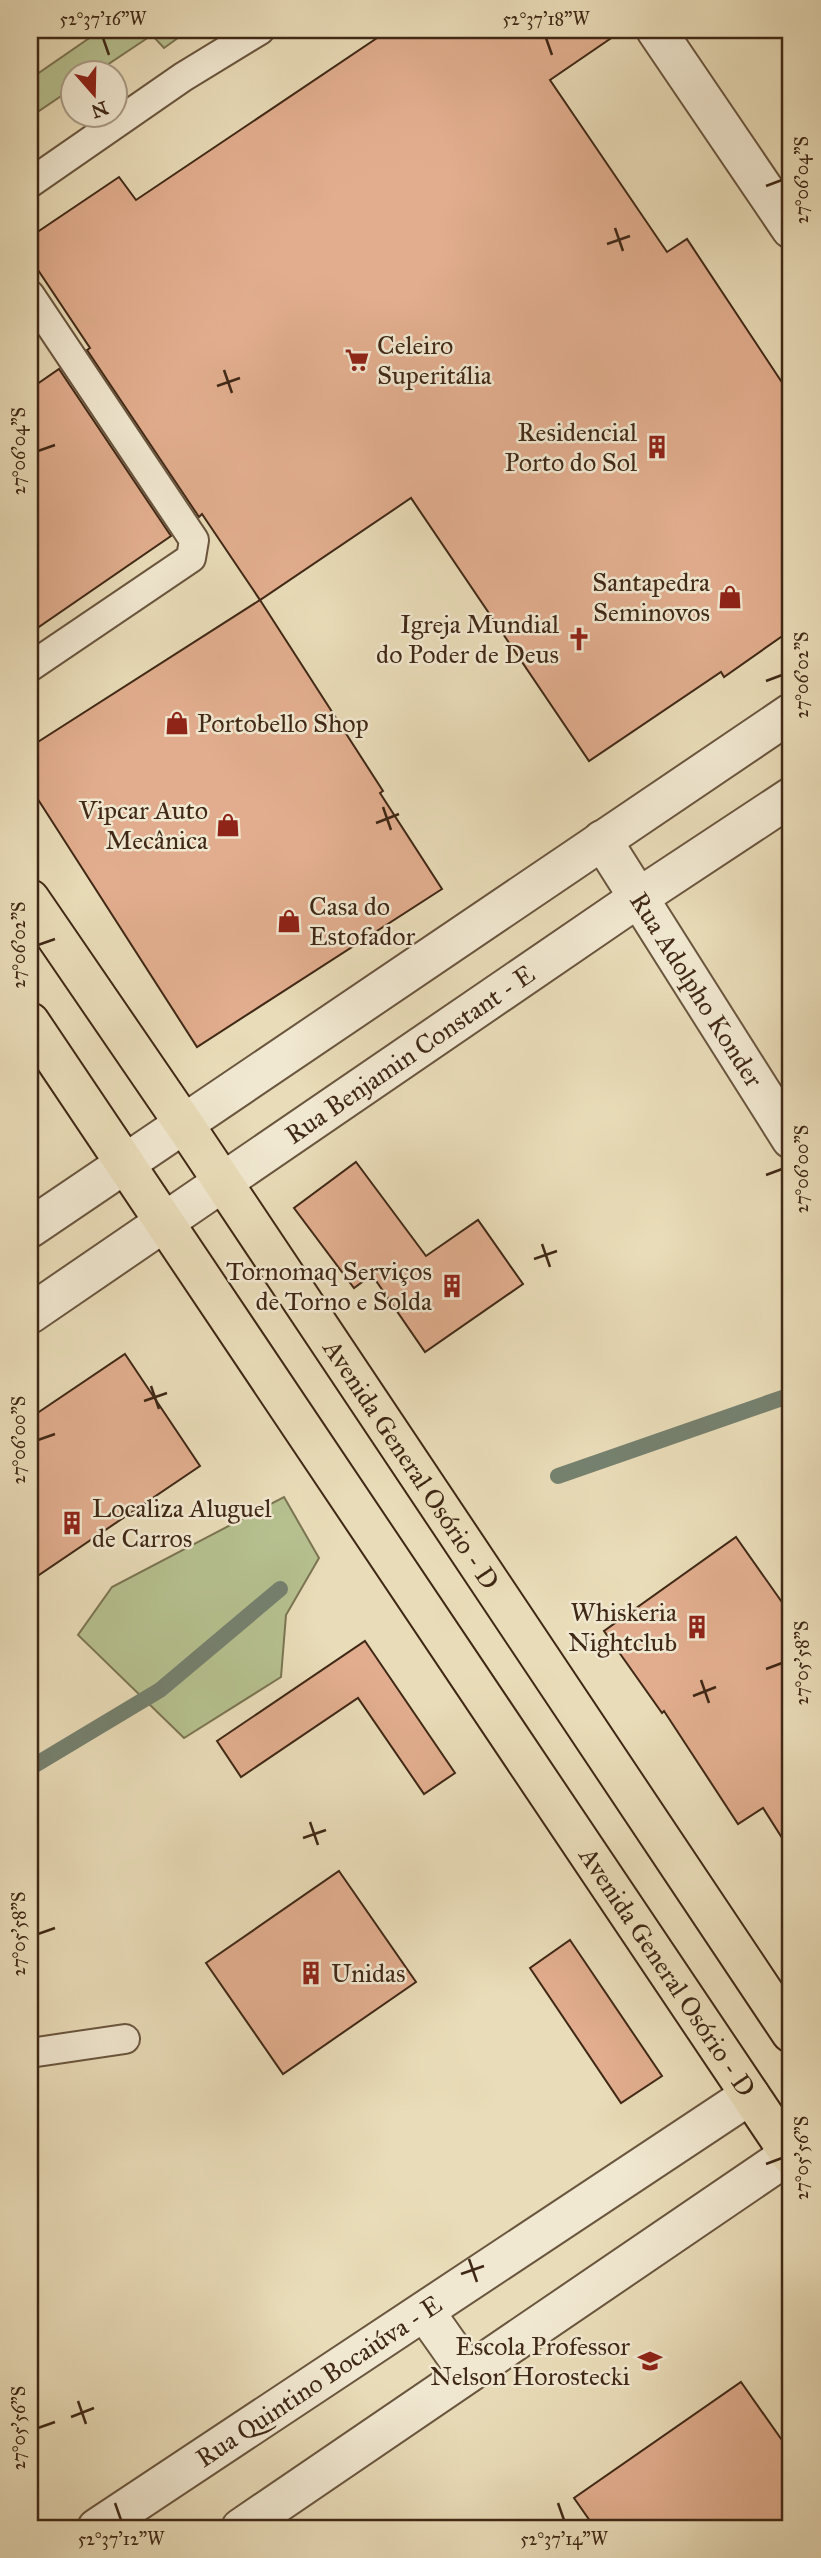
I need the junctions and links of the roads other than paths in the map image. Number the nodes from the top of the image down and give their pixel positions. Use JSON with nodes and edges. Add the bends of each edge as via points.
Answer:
{"nodes":[{"id":1,"x":260,"y":30,"type":"edge"},
{"id":2,"x":656,"y":30,"type":"edge"},
{"id":3,"x":30,"y":183,"type":"edge"},
{"id":4,"x":791,"y":229,"type":"edge"},
{"id":5,"x":30,"y":295,"type":"edge"},
{"id":6,"x":30,"y":667,"type":"edge"},
{"id":7,"x":791,"y":713,"type":"edge"},
{"id":8,"x":791,"y":797,"type":"edge"},
{"id":9,"x":602,"y":840,"type":"junction"},
{"id":10,"x":638,"y":898,"type":"junction"},
{"id":11,"x":30,"y":899,"type":"edge"},
{"id":12,"x":30,"y":1022,"type":"edge"},
{"id":13,"x":184,"y":1124,"type":"junction"},
{"id":14,"x":791,"y":1139,"type":"edge"},
{"id":15,"x":126,"y":1163,"type":"junction"},
{"id":16,"x":222,"y":1183,"type":"junction"},
{"id":17,"x":165,"y":1222,"type":"junction"},
{"id":18,"x":30,"y":1228,"type":"edge"},
{"id":19,"x":30,"y":1314,"type":"edge"},
{"id":20,"x":791,"y":2033,"type":"edge"},
{"id":21,"x":125,"y":2039,"type":"dead end"},
{"id":22,"x":30,"y":2053,"type":"edge"},
{"id":23,"x":751,"y":2095,"type":"junction"},
{"id":24,"x":791,"y":2155,"type":"edge"},
{"id":25,"x":425,"y":2312,"type":"junction"},
{"id":26,"x":468,"y":2373,"type":"junction"},
{"id":27,"x":97,"y":2528,"type":"edge"},
{"id":28,"x":241,"y":2528,"type":"edge"}],
"edges":[{"from":1,"to":3,"type":"lane","via":[[183,77]]},
{"from":2,"to":4,"type":"street"},
{"from":5,"to":6,"type":"lane","via":[[143,445],[194,540],[191,558]]},
{"from":7,"to":9,"type":"street"},
{"from":8,"to":10,"type":"street","name":"Rua Benjamin Constant - E"},
{"from":9,"to":10,"type":"street","name":"Rua Adolpho Konder"},
{"from":9,"to":13,"type":"street"},
{"from":10,"to":14,"type":"street","name":"Rua Adolpho Konder"},
{"from":10,"to":16,"type":"street","name":"Rua Benjamin Constant - E"},
{"from":11,"to":13,"type":"main road","name":"Avenida General Osório - D"},
{"from":12,"to":15,"type":"main road","name":"Avenida General Osório - D"},
{"from":13,"to":15,"type":"street"},
{"from":13,"to":16,"type":"main road","name":"Avenida General Osório - D"},
{"from":15,"to":17,"type":"main road","name":"Avenida General Osório - D"},
{"from":15,"to":18,"type":"street"},
{"from":16,"to":17,"type":"street","name":"Rua Benjamin Constant - E"},
{"from":16,"to":20,"type":"main road","name":"Avenida General Osório - D"},
{"from":17,"to":19,"type":"street","name":"Rua Benjamin Constant - E"},
{"from":17,"to":23,"type":"main road","name":"Avenida General Osório - D"},
{"from":21,"to":22,"type":"lane"},
{"from":23,"to":24,"type":"main road","name":"Avenida General Osório - D"},
{"from":23,"to":25,"type":"street","name":"Rua Quintino Bocaiúva - E"},
{"from":24,"to":26,"type":"street"},
{"from":25,"to":26,"type":"street"},
{"from":25,"to":27,"type":"street","name":"Rua Quintino Bocaiúva - E"},
{"from":26,"to":28,"type":"street"}]}
